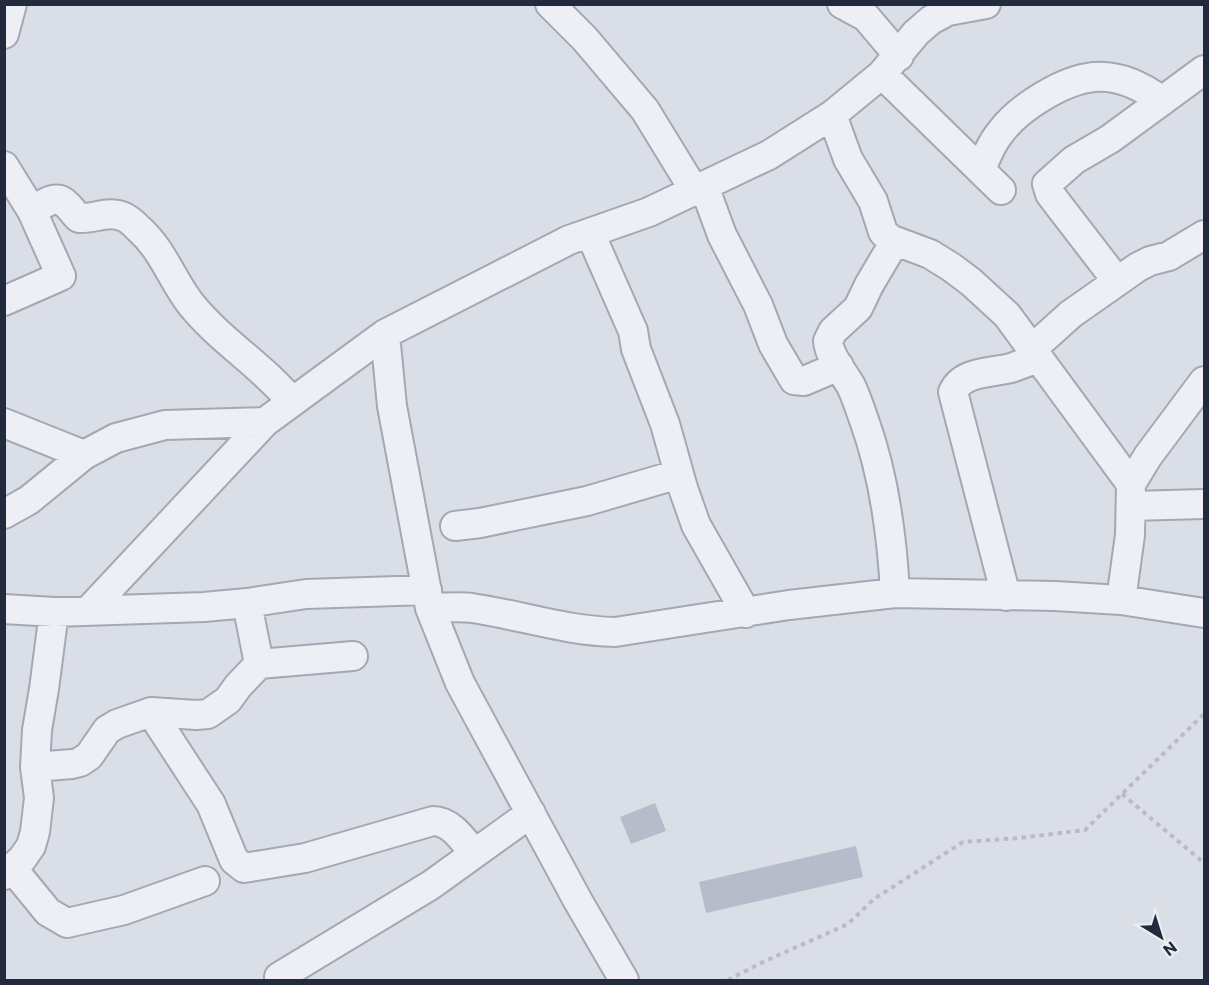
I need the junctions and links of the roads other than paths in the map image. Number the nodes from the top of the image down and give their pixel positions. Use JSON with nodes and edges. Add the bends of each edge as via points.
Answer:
{"nodes":[{"id":1,"x":12,"y":4,"type":"edge"},
{"id":2,"x":550,"y":4,"type":"edge"},
{"id":3,"x":842,"y":4,"type":"edge"},
{"id":4,"x":986,"y":4,"type":"edge"},
{"id":5,"x":945,"y":8,"type":"edge"},
{"id":6,"x":4,"y":34,"type":"edge"},
{"id":7,"x":890,"y":65,"type":"junction"},
{"id":8,"x":1204,"y":70,"type":"edge"},
{"id":9,"x":1162,"y":101,"type":"junction"},
{"id":10,"x":832,"y":115,"type":"junction"},
{"id":11,"x":4,"y":166,"type":"edge"},
{"id":12,"x":981,"y":170,"type":"junction"},
{"id":13,"x":699,"y":188,"type":"junction"},
{"id":14,"x":1001,"y":190,"type":"dead end"},
{"id":15,"x":32,"y":211,"type":"junction"},
{"id":16,"x":590,"y":233,"type":"junction"},
{"id":17,"x":1204,"y":235,"type":"edge"},
{"id":18,"x":895,"y":241,"type":"junction"},
{"id":19,"x":1117,"y":281,"type":"junction"},
{"id":20,"x":4,"y":301,"type":"edge"},
{"id":21,"x":385,"y":334,"type":"junction"},
{"id":22,"x":1035,"y":353,"type":"junction"},
{"id":23,"x":839,"y":366,"type":"junction"},
{"id":24,"x":1204,"y":381,"type":"edge"},
{"id":25,"x":292,"y":402,"type":"junction"},
{"id":26,"x":265,"y":422,"type":"junction"},
{"id":27,"x":4,"y":423,"type":"edge"},
{"id":28,"x":84,"y":455,"type":"junction"},
{"id":29,"x":679,"y":474,"type":"junction"},
{"id":30,"x":1131,"y":495,"type":"junction"},
{"id":31,"x":1204,"y":504,"type":"edge"},
{"id":32,"x":4,"y":514,"type":"edge"},
{"id":33,"x":455,"y":526,"type":"dead end"},
{"id":34,"x":895,"y":593,"type":"junction"},
{"id":35,"x":1006,"y":596,"type":"junction"},
{"id":36,"x":428,"y":599,"type":"junction"},
{"id":37,"x":1121,"y":600,"type":"junction"},
{"id":38,"x":247,"y":603,"type":"junction"},
{"id":39,"x":4,"y":609,"type":"edge"},
{"id":40,"x":90,"y":609,"type":"junction"},
{"id":41,"x":54,"y":612,"type":"junction"},
{"id":42,"x":746,"y":613,"type":"junction"},
{"id":43,"x":1204,"y":613,"type":"edge"},
{"id":44,"x":353,"y":656,"type":"dead end"},
{"id":45,"x":259,"y":663,"type":"junction"},
{"id":46,"x":151,"y":712,"type":"junction"},
{"id":47,"x":34,"y":766,"type":"junction"},
{"id":48,"x":531,"y":813,"type":"junction"},
{"id":49,"x":474,"y":853,"type":"junction"},
{"id":50,"x":8,"y":872,"type":"edge"},
{"id":51,"x":205,"y":881,"type":"dead end"},
{"id":52,"x":279,"y":977,"type":"dead end"},
{"id":53,"x":624,"y":981,"type":"edge"}],
"edges":[{"from":1,"to":6,"type":"street"},
{"from":2,"to":13,"type":"street","via":[[645,110]]},
{"from":3,"to":7,"type":"street","via":[[866,17]]},
{"from":4,"to":5,"type":"street"},
{"from":5,"to":7,"type":"street","via":[[916,33]]},
{"from":7,"to":10,"type":"street"},
{"from":7,"to":12,"type":"street"},
{"from":8,"to":9,"type":"street"},
{"from":9,"to":12,"type":"street","via":[[1138,85],[1116,79],[1081,80],[1041,97],[1013,118],[999,134]]},
{"from":9,"to":19,"type":"street","via":[[1074,160],[1047,184],[1050,194]]},
{"from":10,"to":13,"type":"street","via":[[770,155]]},
{"from":10,"to":18,"type":"street","via":[[848,159],[873,201],[883,232]]},
{"from":11,"to":15,"type":"street"},
{"from":12,"to":14,"type":"street"},
{"from":13,"to":16,"type":"street"},
{"from":13,"to":23,"type":"street","via":[[794,381],[804,381]]},
{"from":15,"to":20,"type":"street","via":[[61,276]]},
{"from":15,"to":25,"type":"street","via":[[59,199],[79,218],[112,213],[126,218],[149,238],[190,302]]},
{"from":16,"to":21,"type":"street"},
{"from":16,"to":29,"type":"street","via":[[633,331]]},
{"from":17,"to":19,"type":"street"},
{"from":18,"to":22,"type":"street","via":[[930,254],[971,282],[1006,315]]},
{"from":18,"to":23,"type":"street","via":[[858,308],[829,337],[828,345]]},
{"from":19,"to":22,"type":"street","via":[[1071,314]]},
{"from":21,"to":25,"type":"street"},
{"from":21,"to":36,"type":"street","via":[[392,406]]},
{"from":22,"to":30,"type":"street"},
{"from":22,"to":35,"type":"street","via":[[1012,368],[973,375],[956,384],[952,392]]},
{"from":23,"to":34,"type":"street","via":[[862,414],[880,476]]},
{"from":24,"to":30,"type":"street","via":[[1148,456]]},
{"from":25,"to":26,"type":"street"},
{"from":26,"to":28,"type":"street","via":[[165,425],[116,438]]},
{"from":26,"to":40,"type":"street"},
{"from":27,"to":28,"type":"street"},
{"from":28,"to":32,"type":"street","via":[[29,500]]},
{"from":29,"to":33,"type":"street","via":[[587,501]]},
{"from":29,"to":42,"type":"street","via":[[696,525]]},
{"from":30,"to":31,"type":"street"},
{"from":30,"to":37,"type":"street"},
{"from":34,"to":35,"type":"street"},
{"from":34,"to":42,"type":"street"},
{"from":35,"to":37,"type":"street"},
{"from":36,"to":38,"type":"street","via":[[306,594]]},
{"from":36,"to":42,"type":"street","via":[[592,632]]},
{"from":36,"to":48,"type":"street","via":[[460,683]]},
{"from":37,"to":43,"type":"street"},
{"from":38,"to":40,"type":"street"},
{"from":38,"to":45,"type":"street"},
{"from":39,"to":41,"type":"street"},
{"from":40,"to":41,"type":"street"},
{"from":41,"to":47,"type":"street"},
{"from":44,"to":45,"type":"street"},
{"from":45,"to":46,"type":"street","via":[[228,700],[208,714]]},
{"from":46,"to":47,"type":"street","via":[[107,730],[89,756],[80,762]]},
{"from":46,"to":49,"type":"street","via":[[211,804],[234,860],[244,868],[305,858],[433,821],[450,827]]},
{"from":47,"to":50,"type":"street","via":[[39,798],[35,832],[31,846]]},
{"from":48,"to":49,"type":"street"},
{"from":48,"to":53,"type":"street"},
{"from":49,"to":52,"type":"street","via":[[431,885]]},
{"from":50,"to":51,"type":"street","via":[[48,912],[66,923],[124,910]]}]}
